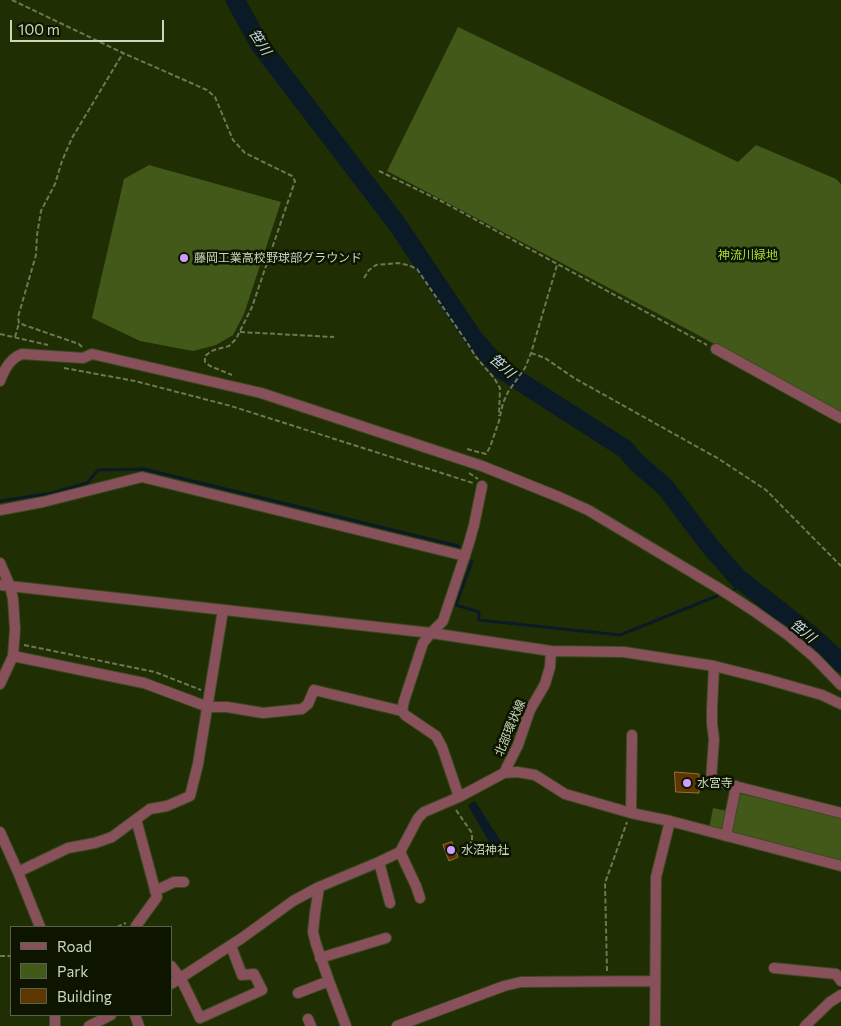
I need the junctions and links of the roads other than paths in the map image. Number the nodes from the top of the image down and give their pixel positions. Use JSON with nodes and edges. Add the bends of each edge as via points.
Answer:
{"nodes":[{"id":1,"x":716,"y":349,"type":"road end"},
{"id":2,"x":0,"y":381,"type":"edge"},
{"id":3,"x":841,"y":418,"type":"edge"},
{"id":4,"x":482,"y":486,"type":"road end"},
{"id":5,"x":0,"y":510,"type":"edge"},
{"id":6,"x":464,"y":556,"type":"junction"},
{"id":7,"x":0,"y":564,"type":"edge"},
{"id":8,"x":5,"y":585,"type":"edge"},
{"id":9,"x":223,"y":610,"type":"junction"},
{"id":10,"x":431,"y":634,"type":"junction"},
{"id":11,"x":551,"y":651,"type":"junction"},
{"id":12,"x":13,"y":656,"type":"junction"},
{"id":13,"x":714,"y":666,"type":"junction"},
{"id":14,"x":0,"y":684,"type":"edge"},
{"id":15,"x":841,"y":685,"type":"edge"},
{"id":16,"x":841,"y":704,"type":"edge"},
{"id":17,"x":208,"y":707,"type":"junction"},
{"id":18,"x":402,"y":711,"type":"junction"},
{"id":19,"x":632,"y":735,"type":"dead end"},
{"id":20,"x":504,"y":773,"type":"junction"},
{"id":21,"x":736,"y":786,"type":"junction"},
{"id":22,"x":455,"y":799,"type":"junction"},
{"id":23,"x":631,"y":813,"type":"junction"},
{"id":24,"x":841,"y":813,"type":"edge"},
{"id":25,"x":136,"y":819,"type":"junction"},
{"id":26,"x":670,"y":821,"type":"junction"},
{"id":27,"x":0,"y":832,"type":"edge"},
{"id":28,"x":726,"y":836,"type":"junction"},
{"id":29,"x":4,"y":849,"type":"edge"},
{"id":30,"x":400,"y":852,"type":"junction"},
{"id":31,"x":379,"y":862,"type":"junction"},
{"id":32,"x":841,"y":866,"type":"edge"},
{"id":33,"x":18,"y":872,"type":"junction"},
{"id":34,"x":184,"y":882,"type":"dead end"},
{"id":35,"x":319,"y":887,"type":"junction"},
{"id":36,"x":155,"y":891,"type":"junction"},
{"id":37,"x":420,"y":898,"type":"dead end"},
{"id":38,"x":390,"y":904,"type":"dead end"},
{"id":39,"x":40,"y":926,"type":"edge"},
{"id":40,"x":136,"y":926,"type":"edge"},
{"id":41,"x":386,"y":938,"type":"dead end"},
{"id":42,"x":230,"y":946,"type":"junction"},
{"id":43,"x":320,"y":958,"type":"junction"},
{"id":44,"x":172,"y":967,"type":"edge"},
{"id":45,"x":774,"y":968,"type":"dead end"},
{"id":46,"x":181,"y":979,"type":"junction"},
{"id":47,"x":328,"y":981,"type":"junction"},
{"id":48,"x":655,"y":981,"type":"junction"},
{"id":49,"x":841,"y":981,"type":"edge"},
{"id":50,"x":172,"y":984,"type":"edge"},
{"id":51,"x":298,"y":993,"type":"dead end"},
{"id":52,"x":841,"y":995,"type":"edge"},
{"id":53,"x":110,"y":1016,"type":"edge"},
{"id":54,"x":89,"y":1026,"type":"edge"},
{"id":55,"x":346,"y":1026,"type":"edge"},
{"id":56,"x":396,"y":1026,"type":"edge"},
{"id":57,"x":655,"y":1026,"type":"edge"},
{"id":58,"x":805,"y":1026,"type":"edge"}],
"edges":[{"from":1,"to":3,"type":"street"},
{"from":2,"to":15,"type":"street","via":[[4,370],[22,354],[83,358],[92,354],[261,393],[482,466],[596,515],[713,584],[788,635]]},
{"from":4,"to":6,"type":"street"},
{"from":5,"to":6,"type":"street","via":[[142,477]]},
{"from":6,"to":10,"type":"street","via":[[443,621]]},
{"from":7,"to":8,"type":"street"},
{"from":8,"to":9,"type":"street"},
{"from":8,"to":12,"type":"street","via":[[13,598]]},
{"from":9,"to":10,"type":"street"},
{"from":9,"to":17,"type":"street"},
{"from":10,"to":11,"type":"street"},
{"from":10,"to":18,"type":"street","via":[[423,643]]},
{"from":11,"to":13,"type":"street","via":[[624,652]]},
{"from":11,"to":20,"type":"street","name":"北部環状線","via":[[545,684],[530,710]]},
{"from":12,"to":14,"type":"street"},
{"from":12,"to":17,"type":"street","via":[[144,683]]},
{"from":13,"to":16,"type":"street","via":[[822,695]]},
{"from":13,"to":21,"type":"street","via":[[711,780]]},
{"from":17,"to":18,"type":"street","via":[[263,713],[302,709],[314,690]]},
{"from":17,"to":25,"type":"street","via":[[190,796],[150,809]]},
{"from":18,"to":22,"type":"street","via":[[436,736],[442,747]]},
{"from":19,"to":23,"type":"street"},
{"from":20,"to":22,"type":"street","name":"北部環状線"},
{"from":20,"to":23,"type":"street","via":[[534,775],[565,794]]},
{"from":21,"to":24,"type":"street"},
{"from":21,"to":28,"type":"street"},
{"from":22,"to":30,"type":"street","name":"北部環状線","via":[[424,812]]},
{"from":23,"to":26,"type":"street"},
{"from":25,"to":33,"type":"street","via":[[112,837],[68,848]]},
{"from":25,"to":36,"type":"street"},
{"from":26,"to":28,"type":"street"},
{"from":26,"to":48,"type":"street","via":[[656,878]]},
{"from":27,"to":29,"type":"street"},
{"from":28,"to":32,"type":"street"},
{"from":29,"to":33,"type":"street"},
{"from":30,"to":31,"type":"street"},
{"from":30,"to":37,"type":"street"},
{"from":31,"to":35,"type":"street"},
{"from":31,"to":38,"type":"street"},
{"from":33,"to":39,"type":"street"},
{"from":34,"to":36,"type":"street","via":[[174,882]]},
{"from":35,"to":42,"type":"street","via":[[293,901]]},
{"from":35,"to":43,"type":"street","via":[[313,932]]},
{"from":36,"to":40,"type":"street","via":[[157,897]]},
{"from":41,"to":43,"type":"street"},
{"from":42,"to":46,"type":"street"},
{"from":42,"to":46,"type":"street","via":[[242,974],[254,974],[262,990],[200,1018]]},
{"from":43,"to":47,"type":"street"},
{"from":44,"to":46,"type":"street"},
{"from":45,"to":49,"type":"street","via":[[836,974]]},
{"from":46,"to":50,"type":"street"},
{"from":47,"to":51,"type":"street"},
{"from":47,"to":55,"type":"street"},
{"from":48,"to":56,"type":"street","via":[[521,982]]},
{"from":48,"to":57,"type":"street"},
{"from":52,"to":58,"type":"street"},
{"from":53,"to":54,"type":"street"}]}
